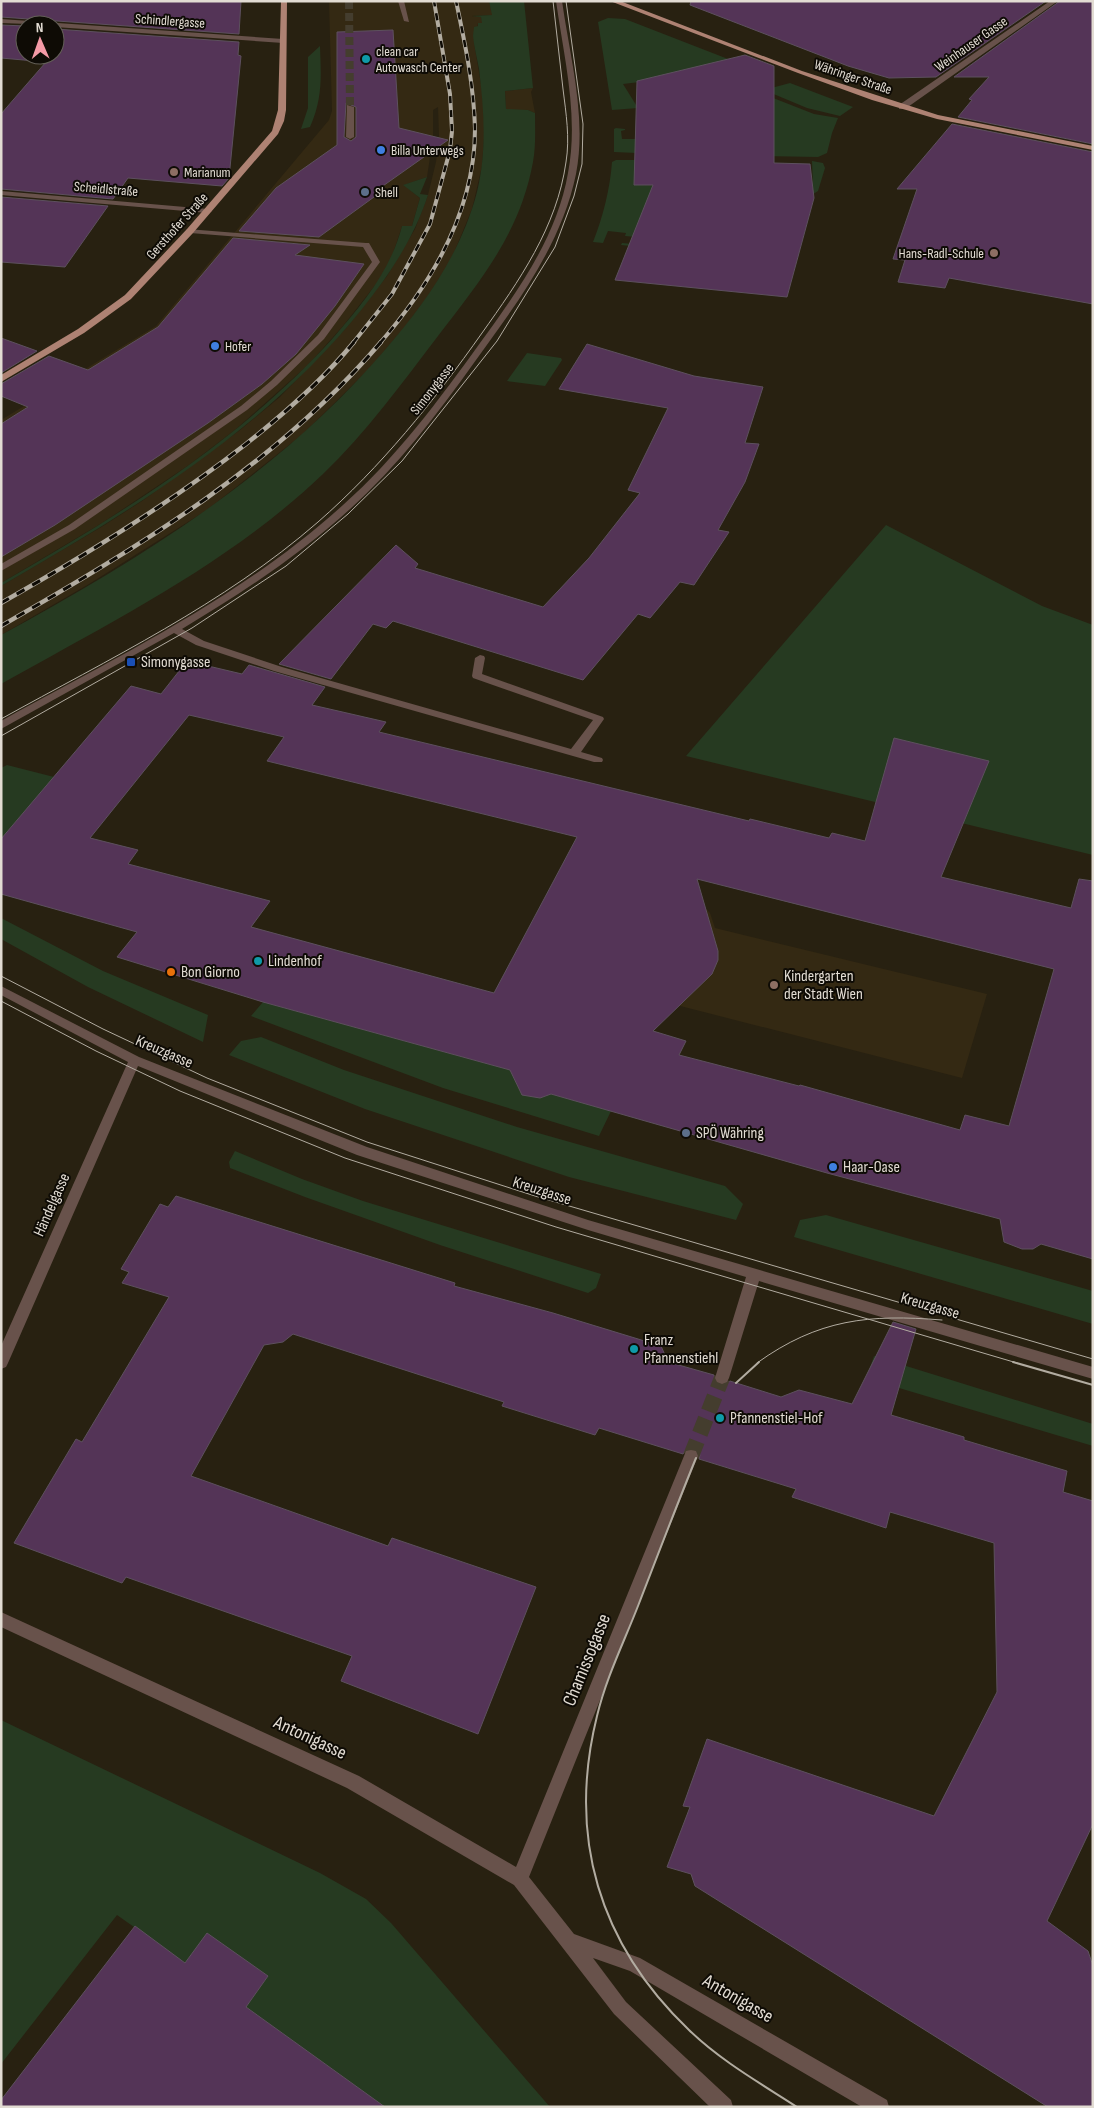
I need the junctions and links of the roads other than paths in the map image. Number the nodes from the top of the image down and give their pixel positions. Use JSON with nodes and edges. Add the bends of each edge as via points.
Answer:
{"nodes":[{"id":1,"x":284,"y":1,"type":"edge"},
{"id":2,"x":401,"y":1,"type":"edge"},
{"id":3,"x":558,"y":1,"type":"edge"},
{"id":4,"x":613,"y":1,"type":"edge"},
{"id":5,"x":1055,"y":1,"type":"edge"},
{"id":6,"x":1,"y":21,"type":"edge"},
{"id":7,"x":407,"y":21,"type":"dead end"},
{"id":8,"x":15,"y":22,"type":"edge"},
{"id":9,"x":65,"y":26,"type":"edge"},
{"id":10,"x":283,"y":42,"type":"junction"},
{"id":11,"x":902,"y":107,"type":"junction"},
{"id":12,"x":350,"y":108,"type":"tunnel mouth"},
{"id":13,"x":350,"y":137,"type":"dead end"},
{"id":14,"x":1093,"y":148,"type":"edge"},
{"id":15,"x":1,"y":193,"type":"edge"},
{"id":16,"x":208,"y":211,"type":"junction"},
{"id":17,"x":190,"y":231,"type":"junction"},
{"id":18,"x":1,"y":379,"type":"edge"},
{"id":19,"x":1,"y":568,"type":"edge"},
{"id":20,"x":174,"y":629,"type":"junction"},
{"id":21,"x":480,"y":658,"type":"dead end"},
{"id":22,"x":1,"y":726,"type":"edge"},
{"id":23,"x":574,"y":753,"type":"junction"},
{"id":24,"x":598,"y":760,"type":"dead end"},
{"id":25,"x":1,"y":990,"type":"edge"},
{"id":26,"x":135,"y":1060,"type":"junction"},
{"id":27,"x":754,"y":1274,"type":"junction"},
{"id":28,"x":1,"y":1363,"type":"edge"},
{"id":29,"x":1093,"y":1372,"type":"edge"},
{"id":30,"x":722,"y":1378,"type":"tunnel mouth"},
{"id":31,"x":691,"y":1456,"type":"tunnel mouth"},
{"id":32,"x":1,"y":1619,"type":"edge"},
{"id":33,"x":520,"y":1879,"type":"junction"},
{"id":34,"x":568,"y":1941,"type":"junction"},
{"id":35,"x":724,"y":2107,"type":"edge"},
{"id":36,"x":880,"y":2107,"type":"edge"}],
"edges":[{"from":1,"to":10,"type":"main road","name":"Gersthofer Straße"},
{"from":2,"to":7,"type":"street"},
{"from":3,"to":20,"type":"street","name":"Simonygasse","via":[[576,135],[565,200],[539,262],[495,329],[431,414],[346,508],[284,557]]},
{"from":4,"to":11,"type":"main road","name":"Währinger Straße"},
{"from":5,"to":11,"type":"street","name":"Weinhauser Gasse"},
{"from":6,"to":8,"type":"street","name":"Schindlergasse"},
{"from":9,"to":10,"type":"street","name":"Schindlergasse"},
{"from":10,"to":16,"type":"main road","name":"Gersthofer Straße","via":[[280,121]]},
{"from":11,"to":14,"type":"main road","name":"Währinger Straße","via":[[986,128]]},
{"from":12,"to":13,"type":"street"},
{"from":15,"to":16,"type":"street","name":"Scheidlstraße"},
{"from":16,"to":17,"type":"main road","name":"Gersthofer Straße"},
{"from":17,"to":18,"type":"main road","name":"Gersthofer Straße","via":[[128,297],[82,331]]},
{"from":17,"to":19,"type":"street","via":[[366,245],[376,262],[321,337],[244,408],[72,526]]},
{"from":20,"to":22,"type":"street","name":"Simonygasse"},
{"from":20,"to":23,"type":"street","via":[[200,643],[278,669]]},
{"from":21,"to":23,"type":"street","via":[[477,676],[599,719]]},
{"from":23,"to":24,"type":"street"},
{"from":25,"to":26,"type":"street","name":"Kreuzgasse"},
{"from":26,"to":27,"type":"street","name":"Kreuzgasse","via":[[362,1151]]},
{"from":26,"to":28,"type":"street","name":"Händelgasse"},
{"from":27,"to":29,"type":"street","name":"Kreuzgasse"},
{"from":27,"to":30,"type":"street"},
{"from":31,"to":33,"type":"street","name":"Chamissogasse"},
{"from":32,"to":33,"type":"street","name":"Antonigasse","via":[[353,1782]]},
{"from":33,"to":34,"type":"street","name":"Antonigasse"},
{"from":34,"to":35,"type":"street","name":"Antonigasse","via":[[620,2008]]},
{"from":34,"to":36,"type":"street","name":"Antonigasse","via":[[634,1964]]}]}
